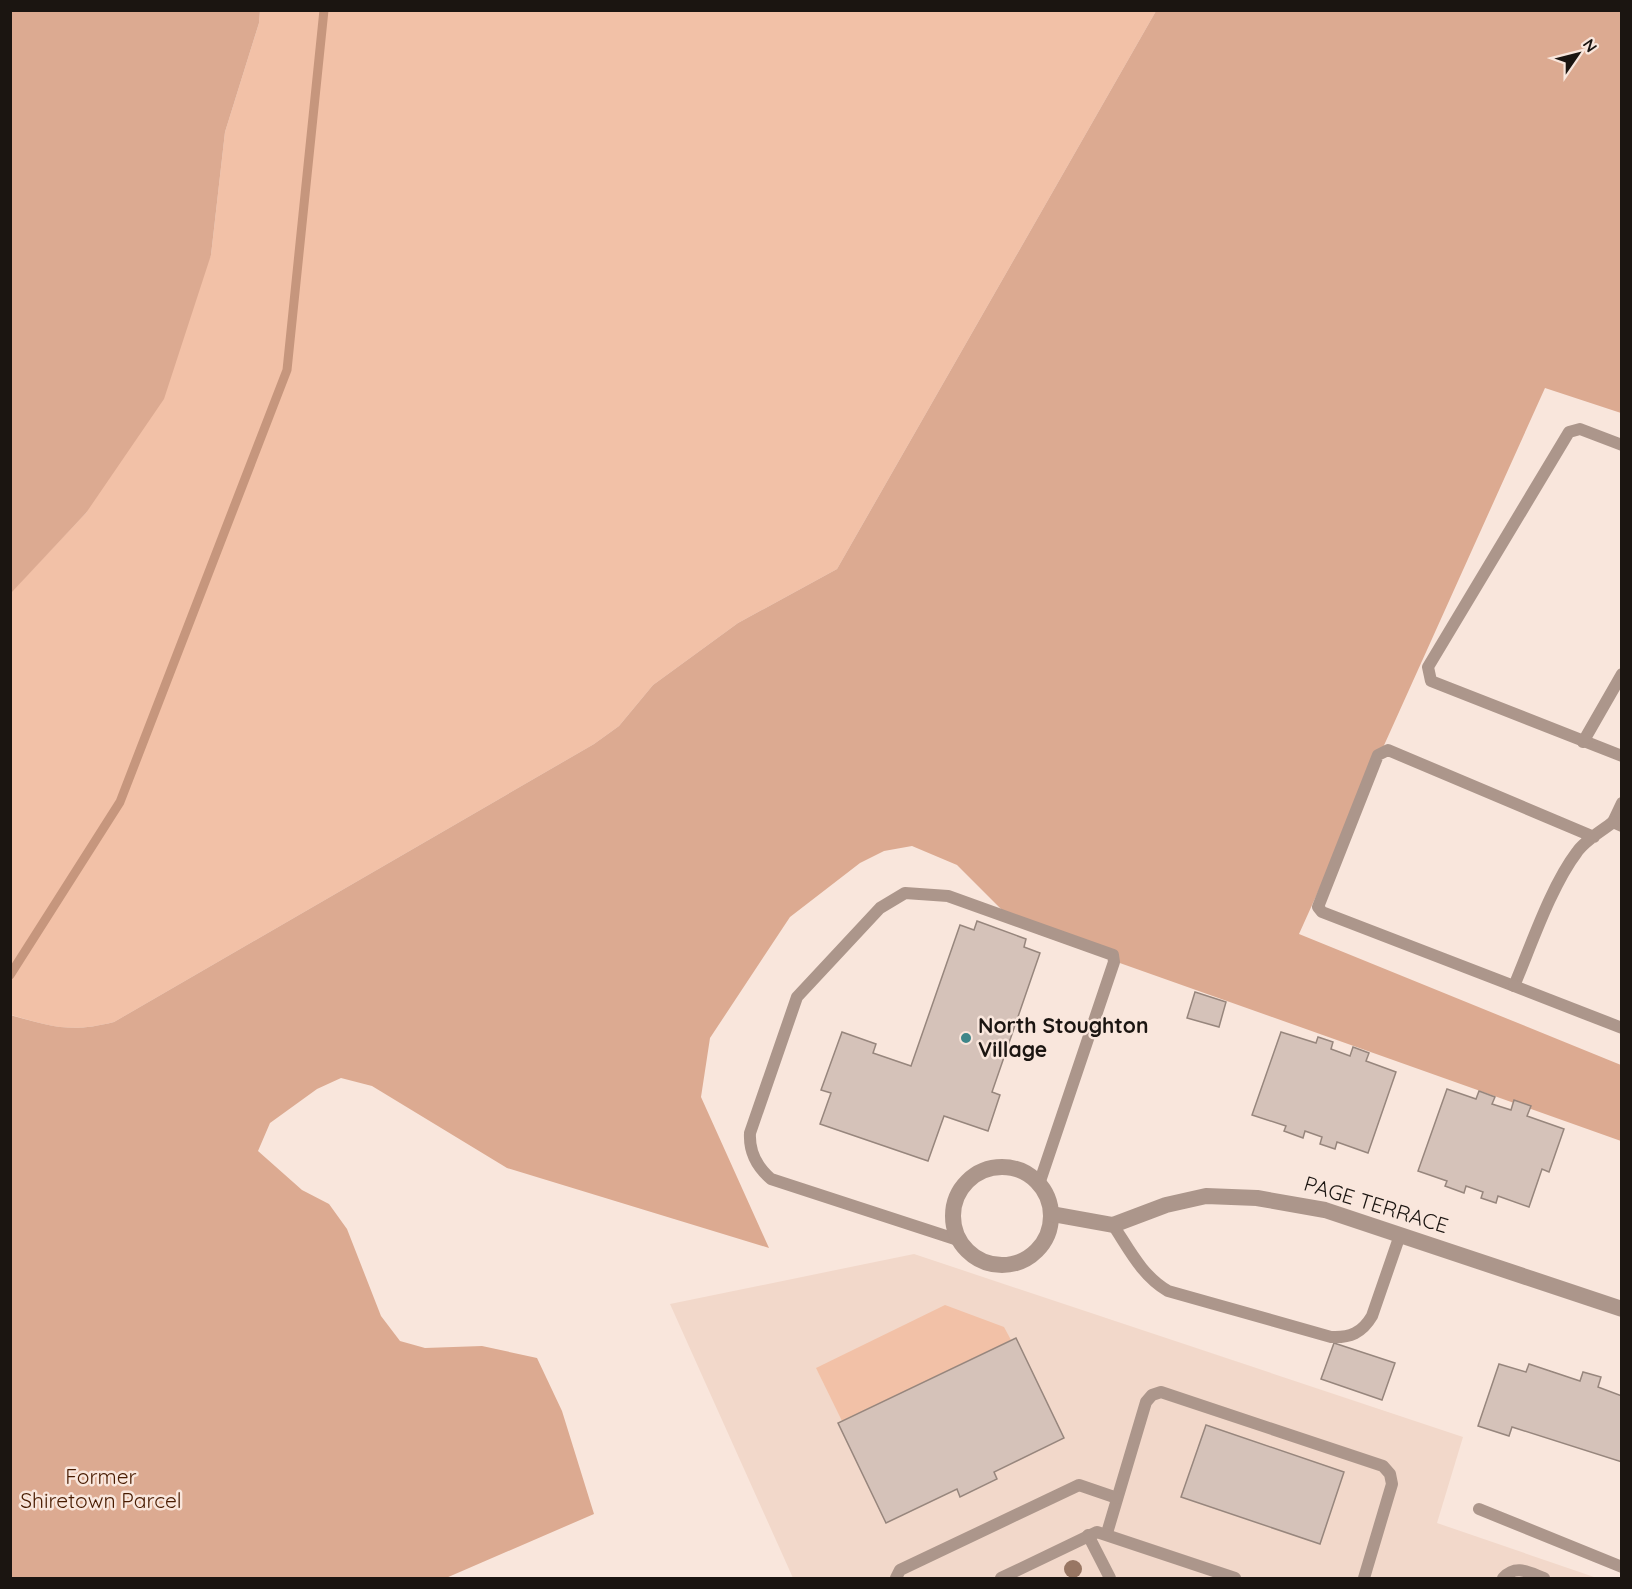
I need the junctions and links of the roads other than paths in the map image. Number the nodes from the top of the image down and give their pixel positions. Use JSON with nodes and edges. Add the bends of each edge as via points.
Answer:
{"nodes":[{"id":1,"x":1622,"y":445,"type":"edge"},
{"id":2,"x":1622,"y":674,"type":"edge"},
{"id":3,"x":1583,"y":742,"type":"junction"},
{"id":4,"x":1622,"y":756,"type":"edge"},
{"id":5,"x":1622,"y":803,"type":"edge"},
{"id":6,"x":1617,"y":824,"type":"edge"},
{"id":7,"x":1594,"y":837,"type":"junction"},
{"id":8,"x":1514,"y":986,"type":"junction"},
{"id":9,"x":1622,"y":1028,"type":"edge"},
{"id":10,"x":1039,"y":1184,"type":"junction"},
{"id":11,"x":1052,"y":1214,"type":"junction"},
{"id":12,"x":1113,"y":1225,"type":"junction"},
{"id":13,"x":1400,"y":1235,"type":"junction"},
{"id":14,"x":958,"y":1240,"type":"junction"},
{"id":15,"x":1622,"y":1309,"type":"edge"},
{"id":16,"x":1117,"y":1498,"type":"junction"},
{"id":17,"x":1479,"y":1509,"type":"dead end"},
{"id":18,"x":1107,"y":1533,"type":"junction"},
{"id":19,"x":1088,"y":1535,"type":"junction"},
{"id":20,"x":1622,"y":1567,"type":"edge"},
{"id":21,"x":1008,"y":1577,"type":"edge"},
{"id":22,"x":896,"y":1578,"type":"edge"},
{"id":23,"x":1110,"y":1578,"type":"edge"},
{"id":24,"x":1235,"y":1578,"type":"edge"},
{"id":25,"x":1364,"y":1578,"type":"edge"},
{"id":26,"x":1503,"y":1578,"type":"edge"},
{"id":27,"x":1544,"y":1578,"type":"edge"}],
"edges":[{"from":1,"to":3,"type":"lane","via":[[1580,429],[1569,432],[1428,667],[1431,681]]},
{"from":2,"to":3,"type":"lane"},
{"from":3,"to":4,"type":"lane"},
{"from":5,"to":6,"type":"lane"},
{"from":6,"to":7,"type":"lane"},
{"from":7,"to":8,"type":"lane","via":[[1577,850]]},
{"from":7,"to":8,"type":"lane","via":[[1388,750],[1378,755],[1318,907],[1322,912]]},
{"from":8,"to":9,"type":"lane"},
{"from":10,"to":11,"type":"street"},
{"from":10,"to":14,"type":"street","via":[[1012,1168],[996,1167],[974,1176],[957,1193],[952,1209]]},
{"from":10,"to":14,"type":"lane","via":[[1114,962],[1113,955],[948,896],[911,893],[892,900],[797,997],[749,1142],[757,1162],[771,1179]]},
{"from":11,"to":12,"type":"street"},
{"from":11,"to":14,"type":"street","via":[[1042,1246],[1015,1264],[982,1263]]},
{"from":12,"to":13,"type":"street","name":"PAGE TERRACE","via":[[1185,1200],[1233,1196],[1303,1204]]},
{"from":12,"to":13,"type":"lane","via":[[1143,1271],[1168,1291],[1342,1337],[1365,1328],[1372,1316]]},
{"from":13,"to":15,"type":"street","name":"PAGE TERRACE"},
{"from":16,"to":18,"type":"lane"},
{"from":16,"to":22,"type":"lane","via":[[1079,1485],[900,1570]]},
{"from":16,"to":25,"type":"lane","via":[[1146,1401],[1161,1392],[1383,1466],[1392,1484]]},
{"from":17,"to":20,"type":"lane"},
{"from":18,"to":19,"type":"lane"},
{"from":18,"to":24,"type":"lane"},
{"from":19,"to":21,"type":"lane"},
{"from":19,"to":23,"type":"lane"},
{"from":26,"to":27,"type":"lane","via":[[1521,1569]]}]}
